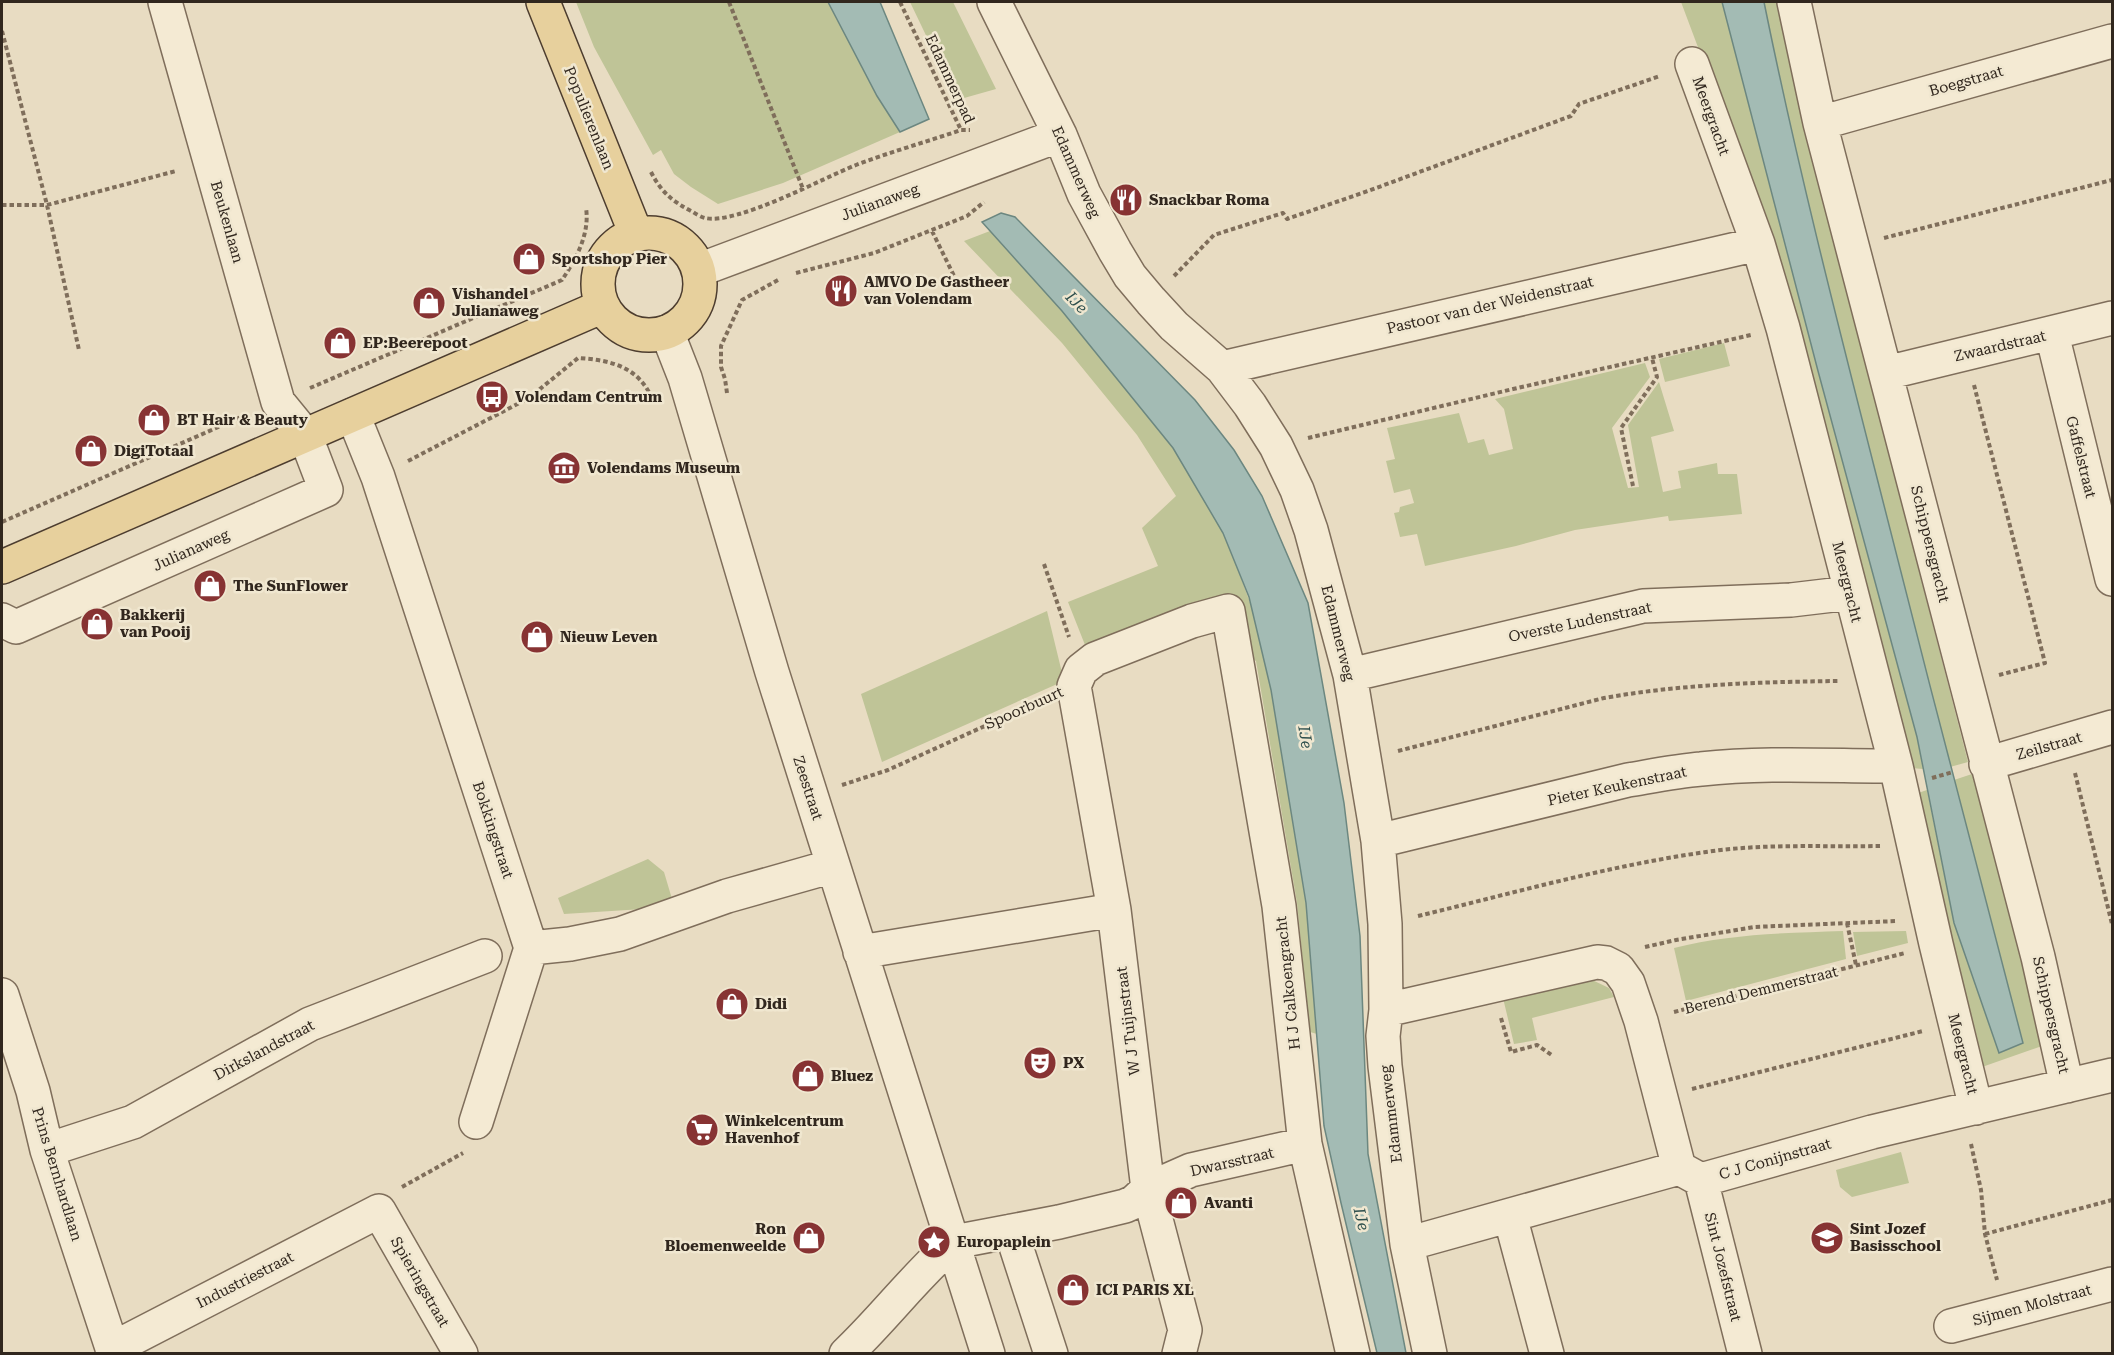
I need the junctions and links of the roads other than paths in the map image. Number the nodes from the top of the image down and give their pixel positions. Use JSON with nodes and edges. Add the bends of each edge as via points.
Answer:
{"nodes":[{"id":1,"x":165,"y":2,"type":"edge"},
{"id":2,"x":543,"y":2,"type":"edge"},
{"id":3,"x":994,"y":2,"type":"edge"},
{"id":4,"x":1794,"y":2,"type":"edge"},
{"id":5,"x":2112,"y":42,"type":"edge"},
{"id":6,"x":1692,"y":64,"type":"road end"},
{"id":7,"x":1820,"y":123,"type":"junction"},
{"id":8,"x":1060,"y":135,"type":"junction"},
{"id":9,"x":636,"y":234,"type":"junction"},
{"id":10,"x":1758,"y":244,"type":"junction"},
{"id":11,"x":699,"y":270,"type":"junction"},
{"id":12,"x":603,"y":306,"type":"junction"},
{"id":13,"x":2112,"y":318,"type":"edge"},
{"id":14,"x":667,"y":332,"type":"junction"},
{"id":15,"x":2052,"y":334,"type":"junction"},
{"id":16,"x":1222,"y":368,"type":"junction"},
{"id":17,"x":1886,"y":372,"type":"junction"},
{"id":18,"x":353,"y":415,"type":"junction"},
{"id":19,"x":305,"y":435,"type":"junction"},
{"id":20,"x":2,"y":567,"type":"edge"},
{"id":21,"x":2112,"y":579,"type":"edge"},
{"id":22,"x":1850,"y":593,"type":"junction"},
{"id":23,"x":2,"y":620,"type":"edge"},
{"id":24,"x":1350,"y":675,"type":"junction"},
{"id":25,"x":1078,"y":678,"type":"joint"},
{"id":26,"x":2112,"y":727,"type":"edge"},
{"id":27,"x":1896,"y":766,"type":"junction"},
{"id":28,"x":1971,"y":768,"type":"junction"},
{"id":29,"x":1378,"y":841,"type":"junction"},
{"id":30,"x":833,"y":866,"type":"junction"},
{"id":31,"x":1114,"y":910,"type":"junction"},
{"id":32,"x":531,"y":948,"type":"junction"},
{"id":33,"x":860,"y":952,"type":"junction"},
{"id":34,"x":484,"y":956,"type":"dead end"},
{"id":35,"x":2,"y":994,"type":"edge"},
{"id":36,"x":1386,"y":1010,"type":"junction"},
{"id":37,"x":2112,"y":1075,"type":"edge"},
{"id":38,"x":2067,"y":1086,"type":"junction"},
{"id":39,"x":1972,"y":1109,"type":"junction"},
{"id":40,"x":476,"y":1122,"type":"road end"},
{"id":41,"x":1305,"y":1144,"type":"junction"},
{"id":42,"x":47,"y":1150,"type":"junction"},
{"id":43,"x":1690,"y":1174,"type":"junction"},
{"id":44,"x":1148,"y":1189,"type":"junction"},
{"id":45,"x":379,"y":1211,"type":"joint"},
{"id":46,"x":1510,"y":1216,"type":"junction"},
{"id":47,"x":1011,"y":1231,"type":"junction"},
{"id":48,"x":954,"y":1242,"type":"junction"},
{"id":49,"x":1407,"y":1244,"type":"junction"},
{"id":50,"x":2112,"y":1284,"type":"edge"},
{"id":51,"x":1951,"y":1326,"type":"dead end"},
{"id":52,"x":862,"y":1347,"type":"edge"},
{"id":53,"x":113,"y":1351,"type":"edge"},
{"id":54,"x":460,"y":1353,"type":"edge"},
{"id":55,"x":988,"y":1353,"type":"edge"},
{"id":56,"x":1051,"y":1353,"type":"edge"},
{"id":57,"x":1179,"y":1353,"type":"edge"},
{"id":58,"x":1353,"y":1353,"type":"edge"},
{"id":59,"x":1430,"y":1353,"type":"edge"},
{"id":60,"x":1548,"y":1353,"type":"edge"},
{"id":61,"x":1745,"y":1353,"type":"edge"}],
"edges":[{"from":1,"to":19,"type":"street","name":"Beukenlaan","via":[[278,402]]},
{"from":2,"to":9,"type":"main road","name":"Populierenlaan"},
{"from":3,"to":8,"type":"street","name":"Edammerweg"},
{"from":4,"to":7,"type":"street","name":"Schippersgracht"},
{"from":5,"to":7,"type":"street","name":"Boegstraat"},
{"from":6,"to":10,"type":"street","name":"Meergracht"},
{"from":7,"to":17,"type":"street","name":"Schippersgracht"},
{"from":8,"to":11,"type":"street","name":"Julianaweg"},
{"from":8,"to":16,"type":"street","name":"Edammerweg","via":[[1084,194],[1130,276],[1174,326]]},
{"from":9,"to":11,"type":"main road","via":[[656,233],[675,239],[690,252]]},
{"from":9,"to":12,"type":"main road","via":[[616,244],[602,262],[598,284]]},
{"from":10,"to":16,"type":"street","name":"Pastoor van der Weidenstraat"},
{"from":10,"to":22,"type":"street","name":"Meergracht"},
{"from":11,"to":14,"type":"main road","via":[[700,289],[695,307],[683,322]]},
{"from":12,"to":14,"type":"main road","via":[[614,321],[630,331],[649,335]]},
{"from":12,"to":18,"type":"main road"},
{"from":13,"to":15,"type":"street","name":"Zwaardstraat"},
{"from":14,"to":30,"type":"street","name":"Zeestraat","via":[[686,378]]},
{"from":15,"to":17,"type":"street","name":"Zwaardstraat"},
{"from":15,"to":21,"type":"street","name":"Gaffelstraat"},
{"from":16,"to":24,"type":"street","name":"Edammerweg","via":[[1276,446],[1297,490]]},
{"from":17,"to":28,"type":"street","name":"Schippersgracht","via":[[1966,684]]},
{"from":18,"to":19,"type":"main road"},
{"from":18,"to":32,"type":"street","name":"Bokkingstraat","via":[[378,477]]},
{"from":19,"to":20,"type":"main road"},
{"from":19,"to":23,"type":"street","name":"Julianaweg","via":[[326,490],[16,627]]},
{"from":22,"to":24,"type":"street","name":"Overste Ludenstraat","via":[[1791,600],[1643,606]]},
{"from":22,"to":27,"type":"street","name":"Meergracht"},
{"from":24,"to":29,"type":"street","name":"Edammerweg"},
{"from":25,"to":31,"type":"street","name":"W J Tuijnstraat"},
{"from":25,"to":41,"type":"street","name":"H J Calkoengracht","via":[[1095,659],[1228,611],[1279,906]]},
{"from":26,"to":28,"type":"street","name":"Zeilstraat"},
{"from":27,"to":29,"type":"street","name":"Pieter Keukenstraat","via":[[1748,766],[1661,774]]},
{"from":27,"to":39,"type":"street","name":"Meergracht"},
{"from":28,"to":38,"type":"street","name":"Schippersgracht","via":[[2038,957]]},
{"from":29,"to":36,"type":"street","name":"Edammerweg","via":[[1385,924]]},
{"from":30,"to":32,"type":"street","via":[[728,896],[620,934]]},
{"from":30,"to":33,"type":"street","name":"Zeestraat"},
{"from":31,"to":33,"type":"street"},
{"from":31,"to":44,"type":"street","name":"W J Tuijnstraat"},
{"from":32,"to":40,"type":"street"},
{"from":33,"to":48,"type":"street","name":"Zeestraat"},
{"from":34,"to":42,"type":"street","name":"Dirkslandstraat","via":[[310,1024],[133,1122]]},
{"from":35,"to":42,"type":"street","name":"Prins Bernhardlaan"},
{"from":36,"to":43,"type":"street","name":"Sint Jozefstraat","via":[[1597,962],[1618,969],[1628,983],[1659,1098]]},
{"from":36,"to":49,"type":"street","name":"Edammerweg","via":[[1384,1056]]},
{"from":37,"to":38,"type":"street","name":"C J Conijnstraat"},
{"from":38,"to":39,"type":"street","name":"C J Conijnstraat"},
{"from":39,"to":43,"type":"street","name":"C J Conijnstraat"},
{"from":41,"to":44,"type":"street","name":"Dwarsstraat","via":[[1191,1170]]},
{"from":41,"to":58,"type":"street","name":"H J Calkoengracht"},
{"from":42,"to":53,"type":"street","name":"Prins Bernhardlaan"},
{"from":43,"to":46,"type":"street","name":"C J Conijnstraat","via":[[1591,1193]]},
{"from":43,"to":61,"type":"street","name":"Sint Jozefstraat"},
{"from":44,"to":47,"type":"street","name":"Dwarsstraat","via":[[1125,1206]]},
{"from":44,"to":57,"type":"street","name":"W J Tuijnstraat","via":[[1185,1330]]},
{"from":45,"to":53,"type":"street","name":"Industriestraat"},
{"from":45,"to":54,"type":"street","name":"Spieringstraat"},
{"from":46,"to":49,"type":"street","name":"C J Conijnstraat"},
{"from":46,"to":60,"type":"street"},
{"from":47,"to":48,"type":"street","name":"Dwarsstraat"},
{"from":47,"to":56,"type":"street"},
{"from":48,"to":52,"type":"street","via":[[929,1264]]},
{"from":48,"to":55,"type":"street"},
{"from":49,"to":59,"type":"street","name":"Edammerweg"},
{"from":50,"to":51,"type":"street","name":"Sijmen Molstraat"}]}
